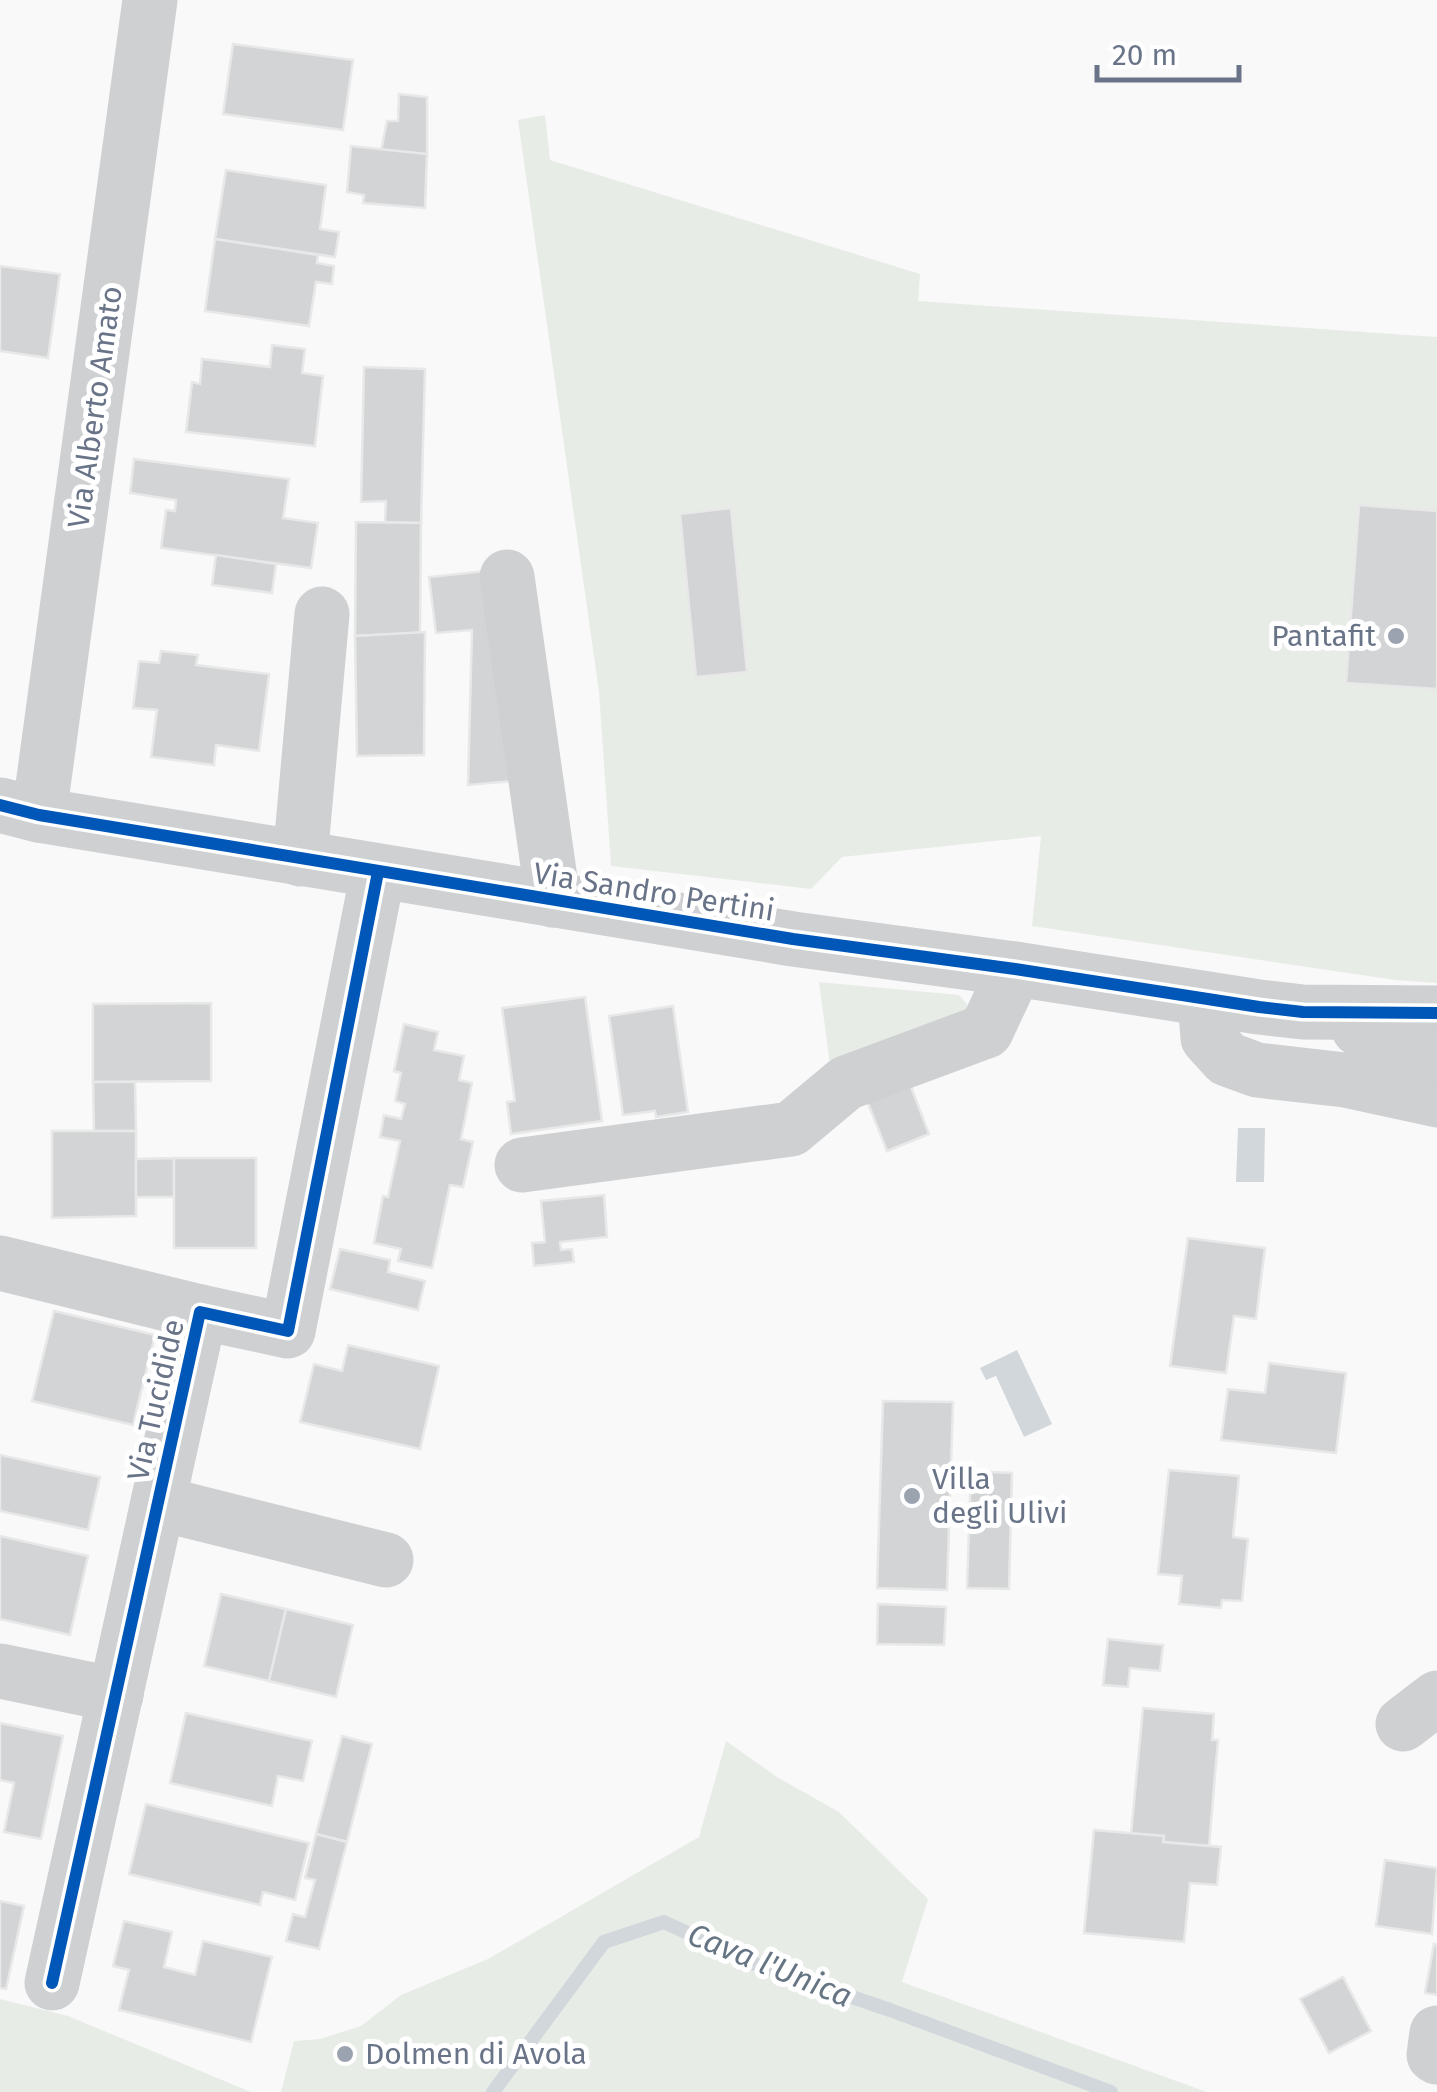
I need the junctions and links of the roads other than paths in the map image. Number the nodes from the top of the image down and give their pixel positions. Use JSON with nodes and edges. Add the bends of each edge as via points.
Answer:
{"nodes":[{"id":1,"x":150,"y":0,"type":"edge"},
{"id":2,"x":508,"y":577,"type":"dead end"},
{"id":3,"x":322,"y":614,"type":"dead end"},
{"id":4,"x":20,"y":810,"type":"edge"},
{"id":5,"x":300,"y":858,"type":"junction"},
{"id":6,"x":378,"y":872,"type":"junction"},
{"id":7,"x":553,"y":900,"type":"junction"},
{"id":8,"x":1015,"y":968,"type":"junction"},
{"id":9,"x":1205,"y":999,"type":"junction"},
{"id":10,"x":1303,"y":1012,"type":"junction"},
{"id":11,"x":1437,"y":1013,"type":"edge"},
{"id":12,"x":1437,"y":1054,"type":"edge"},
{"id":13,"x":1437,"y":1100,"type":"edge"},
{"id":14,"x":522,"y":1164,"type":"dead end"},
{"id":15,"x":0,"y":1263,"type":"edge"},
{"id":16,"x":200,"y":1312,"type":"junction"},
{"id":17,"x":158,"y":1503,"type":"junction"},
{"id":18,"x":386,"y":1560,"type":"dead end"},
{"id":19,"x":0,"y":1671,"type":"edge"},
{"id":20,"x":116,"y":1696,"type":"junction"},
{"id":21,"x":52,"y":1984,"type":"dead end"},
{"id":22,"x":1437,"y":2032,"type":"edge"},
{"id":23,"x":1437,"y":2058,"type":"edge"}],
"edges":[{"from":1,"to":4,"type":"street","name":"Via Alberto Amato"},
{"from":2,"to":7,"type":"street"},
{"from":3,"to":5,"type":"street"},
{"from":4,"to":5,"type":"street","name":"Via Sandro Pertini"},
{"from":5,"to":6,"type":"street","name":"Via Sandro Pertini"},
{"from":6,"to":7,"type":"street","name":"Via Sandro Pertini"},
{"from":6,"to":16,"type":"street","name":"Via Tucidide","via":[[288,1331]]},
{"from":7,"to":8,"type":"street","name":"Via Sandro Pertini"},
{"from":8,"to":9,"type":"street","name":"Via Sandro Pertini"},
{"from":8,"to":14,"type":"street","via":[[986,1031],[846,1083],[791,1129]]},
{"from":9,"to":10,"type":"street","name":"Via Sandro Pertini"},
{"from":9,"to":13,"type":"street","via":[[1208,1038],[1227,1059],[1257,1070]]},
{"from":10,"to":11,"type":"street"},
{"from":10,"to":12,"type":"street"},
{"from":15,"to":16,"type":"street"},
{"from":16,"to":17,"type":"street","name":"Via Tucidide"},
{"from":17,"to":18,"type":"street"},
{"from":17,"to":20,"type":"street","name":"Via Tucidide"},
{"from":19,"to":20,"type":"street"},
{"from":20,"to":21,"type":"street","name":"Via Tucidide"},
{"from":22,"to":23,"type":"street"}]}
